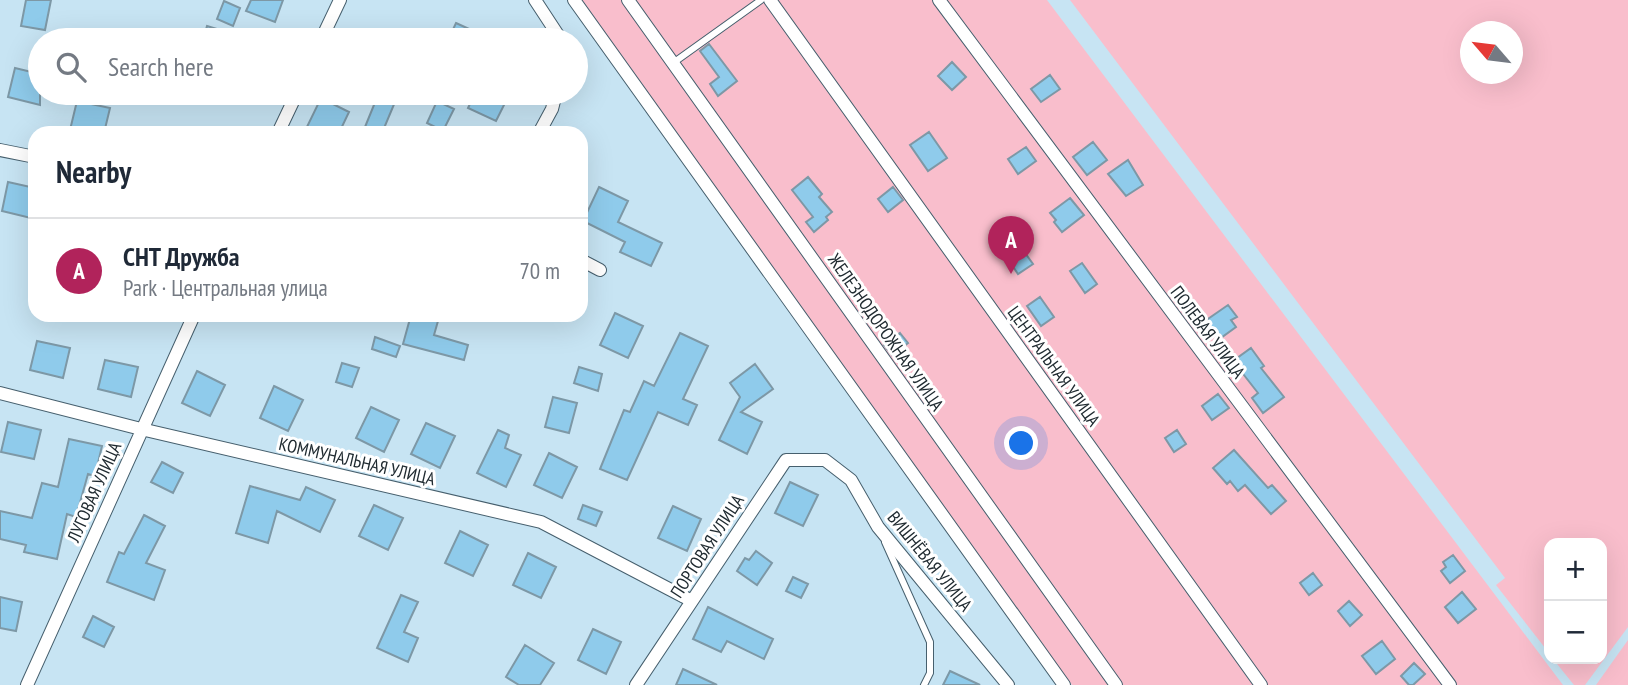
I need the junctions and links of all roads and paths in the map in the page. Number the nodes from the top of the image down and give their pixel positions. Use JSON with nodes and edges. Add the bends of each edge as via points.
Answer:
{"nodes":[{"id":1,"x":340,"y":0,"type":"edge"},
{"id":2,"x":535,"y":0,"type":"edge"},
{"id":3,"x":574,"y":0,"type":"edge"},
{"id":4,"x":628,"y":0,"type":"edge"},
{"id":5,"x":761,"y":0,"type":"edge"},
{"id":6,"x":770,"y":0,"type":"edge"},
{"id":7,"x":939,"y":0,"type":"edge"},
{"id":8,"x":327,"y":28,"type":"edge"},
{"id":9,"x":553,"y":28,"type":"edge"},
{"id":10,"x":673,"y":63,"type":"junction"},
{"id":11,"x":291,"y":105,"type":"edge"},
{"id":12,"x":553,"y":105,"type":"edge"},
{"id":13,"x":281,"y":126,"type":"edge"},
{"id":14,"x":543,"y":126,"type":"edge"},
{"id":15,"x":0,"y":150,"type":"edge"},
{"id":16,"x":28,"y":156,"type":"edge"},
{"id":17,"x":588,"y":264,"type":"edge"},
{"id":18,"x":600,"y":270,"type":"dead end"},
{"id":19,"x":191,"y":322,"type":"edge"},
{"id":20,"x":0,"y":393,"type":"edge"},
{"id":21,"x":141,"y":429,"type":"junction"},
{"id":22,"x":825,"y":460,"type":"joint"},
{"id":23,"x":878,"y":527,"type":"junction"},
{"id":24,"x":692,"y":601,"type":"junction"},
{"id":25,"x":1002,"y":682,"type":"edge"},
{"id":26,"x":27,"y":685,"type":"edge"},
{"id":27,"x":636,"y":685,"type":"edge"},
{"id":28,"x":924,"y":685,"type":"edge"},
{"id":29,"x":1064,"y":685,"type":"edge"},
{"id":30,"x":1116,"y":685,"type":"edge"},
{"id":31,"x":1261,"y":685,"type":"edge"},
{"id":32,"x":1450,"y":685,"type":"edge"}],
"edges":[{"from":1,"to":8,"type":"street"},
{"from":2,"to":9,"type":"street"},
{"from":3,"to":29,"type":"street"},
{"from":4,"to":10,"type":"street","name":"ЖЕЛЕЗНОДОРОЖНАЯ УЛИЦА"},
{"from":5,"to":10,"type":"lane"},
{"from":6,"to":31,"type":"street","name":"ЦЕНТРАЛЬНАЯ УЛИЦА"},
{"from":7,"to":32,"type":"street","name":"ПОЛЕВАЯ УЛИЦА"},
{"from":10,"to":30,"type":"street","name":"ЖЕЛЕЗНОДОРОЖНАЯ УЛИЦА"},
{"from":11,"to":13,"type":"street"},
{"from":12,"to":14,"type":"street"},
{"from":15,"to":16,"type":"street"},
{"from":17,"to":18,"type":"street"},
{"from":19,"to":21,"type":"street","name":"ЛУГОВАЯ УЛИЦА"},
{"from":20,"to":21,"type":"street","name":"КОММУНАЛЬНАЯ УЛИЦА"},
{"from":21,"to":24,"type":"street","name":"КОММУНАЛЬНАЯ УЛИЦА","via":[[541,522]]},
{"from":21,"to":26,"type":"street","name":"ЛУГОВАЯ УЛИЦА"},
{"from":22,"to":23,"type":"street","name":"ВИШНЁВАЯ УЛИЦА","via":[[851,480]]},
{"from":22,"to":24,"type":"street","name":"ПОРТОВАЯ УЛИЦА","via":[[786,460]]},
{"from":23,"to":25,"type":"street","name":"ВИШНЁВАЯ УЛИЦА"},
{"from":23,"to":28,"type":"lane","via":[[930,642],[930,673]]},
{"from":24,"to":27,"type":"street","name":"ПОРТОВАЯ УЛИЦА"}]}
